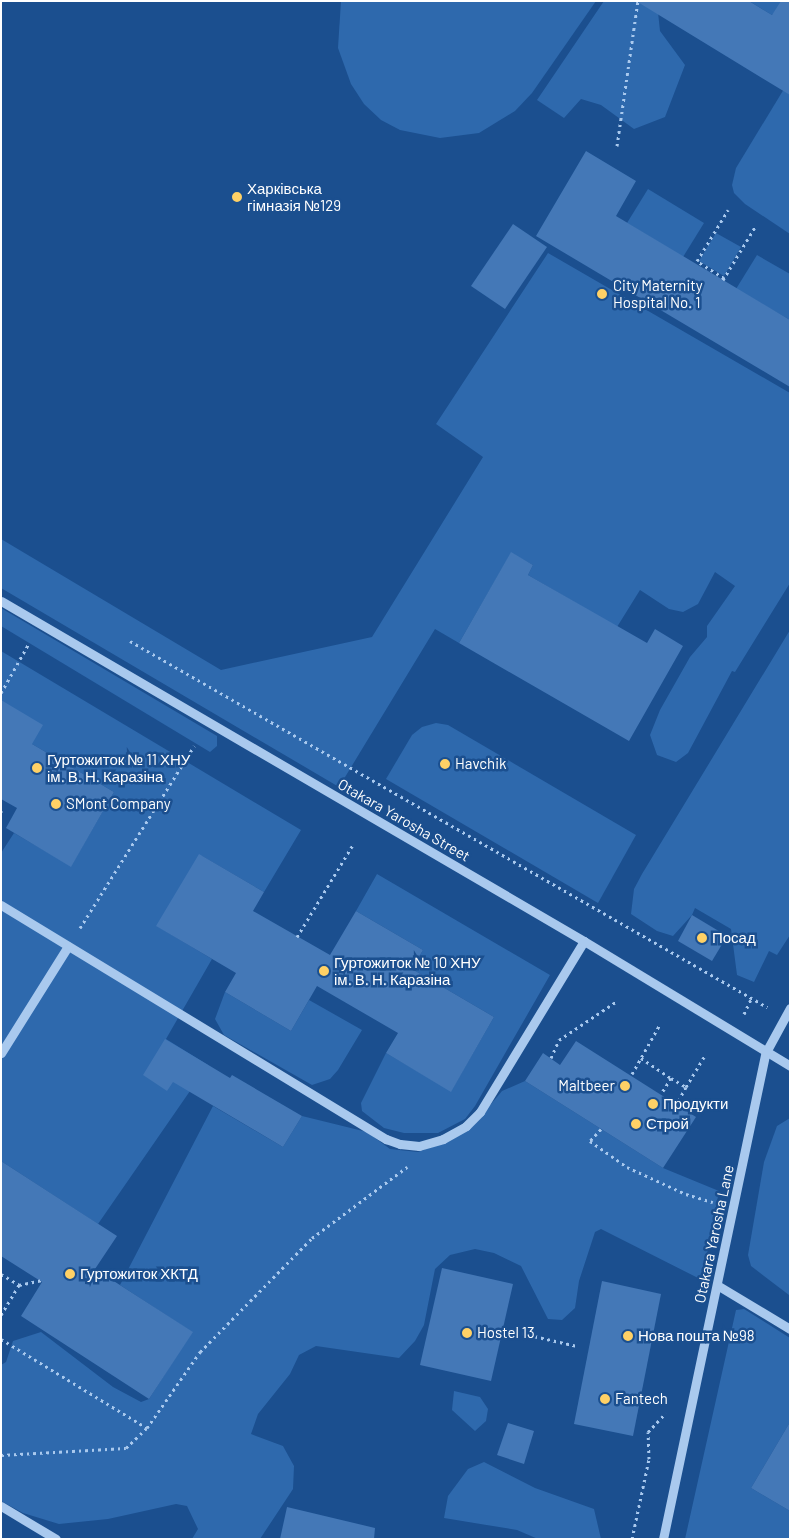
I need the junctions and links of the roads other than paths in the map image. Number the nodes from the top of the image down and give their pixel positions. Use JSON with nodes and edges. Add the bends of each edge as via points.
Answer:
{"nodes":[{"id":1,"x":1,"y":601,"type":"edge"},
{"id":2,"x":1,"y":905,"type":"edge"},
{"id":3,"x":584,"y":941,"type":"junction"},
{"id":4,"x":68,"y":946,"type":"junction"},
{"id":5,"x":790,"y":1008,"type":"edge"},
{"id":6,"x":766,"y":1052,"type":"junction"},
{"id":7,"x":1,"y":1053,"type":"edge"},
{"id":8,"x":790,"y":1066,"type":"edge"},
{"id":9,"x":717,"y":1285,"type":"junction"},
{"id":10,"x":790,"y":1329,"type":"edge"},
{"id":11,"x":1,"y":1506,"type":"edge"},
{"id":12,"x":56,"y":1539,"type":"edge"},
{"id":13,"x":663,"y":1539,"type":"edge"}],
"edges":[{"from":1,"to":3,"type":"street","name":"Otakara Yarosha Street"},
{"from":2,"to":4,"type":"street"},
{"from":3,"to":4,"type":"street","via":[[480,1112],[466,1126],[443,1139],[419,1146],[386,1139]]},
{"from":3,"to":6,"type":"street","name":"Otakara Yarosha Street"},
{"from":4,"to":7,"type":"street"},
{"from":5,"to":6,"type":"street","name":"Otakara Yarosha Lane"},
{"from":6,"to":8,"type":"street","name":"Otakara Yarosha Street"},
{"from":6,"to":9,"type":"street","name":"Otakara Yarosha Lane"},
{"from":9,"to":10,"type":"street"},
{"from":9,"to":13,"type":"street","name":"Otakara Yarosha Lane"},
{"from":11,"to":12,"type":"street"}]}
